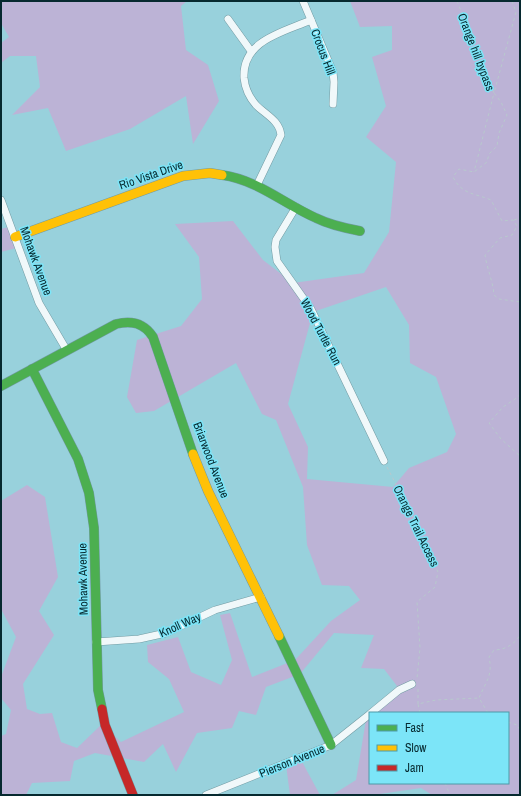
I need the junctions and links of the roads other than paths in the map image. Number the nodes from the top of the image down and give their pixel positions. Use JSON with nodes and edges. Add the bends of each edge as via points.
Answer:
{"nodes":[{"id":1,"x":303,"y":1,"type":"edge"},
{"id":2,"x":228,"y":18,"type":"dead end"},
{"id":3,"x":311,"y":20,"type":"junction"},
{"id":4,"x":250,"y":52,"type":"junction"},
{"id":5,"x":333,"y":104,"type":"dead end"},
{"id":6,"x":257,"y":185,"type":"junction"},
{"id":7,"x":1,"y":200,"type":"edge"},
{"id":8,"x":296,"y":206,"type":"junction"},
{"id":9,"x":360,"y":231,"type":"dead end"},
{"id":10,"x":15,"y":237,"type":"junction"},
{"id":11,"x":66,"y":350,"type":"junction"},
{"id":12,"x":32,"y":369,"type":"junction"},
{"id":13,"x":1,"y":386,"type":"edge"},
{"id":14,"x":384,"y":460,"type":"road end"},
{"id":15,"x":261,"y":597,"type":"junction"},
{"id":16,"x":96,"y":642,"type":"junction"},
{"id":17,"x":412,"y":684,"type":"dead end"},
{"id":18,"x":371,"y":712,"type":"edge"},
{"id":19,"x":369,"y":714,"type":"edge"},
{"id":20,"x":331,"y":745,"type":"junction"},
{"id":21,"x":133,"y":795,"type":"edge"},
{"id":22,"x":206,"y":795,"type":"edge"}],
"edges":[{"from":1,"to":3,"type":"street","name":"Crocus Hill"},
{"from":2,"to":4,"type":"street"},
{"from":3,"to":4,"type":"street","via":[[261,42]]},
{"from":3,"to":5,"type":"street","name":"Crocus Hill","via":[[333,72]]},
{"from":4,"to":6,"type":"street","via":[[244,71],[247,92],[257,106],[278,125],[281,135]]},
{"from":6,"to":8,"type":"street","name":"Rio Vista Drive"},
{"from":6,"to":10,"type":"street","name":"Rio Vista Drive","via":[[222,173],[183,176]]},
{"from":7,"to":10,"type":"street","name":"Mohawk Avenue"},
{"from":8,"to":9,"type":"street","name":"Rio Vista Drive","via":[[331,224],[347,230]]},
{"from":8,"to":14,"type":"street","name":"Wood Turtle Run","via":[[276,240],[277,261],[311,309]]},
{"from":10,"to":11,"type":"street","name":"Mohawk Avenue","via":[[38,303]]},
{"from":11,"to":12,"type":"street","name":"Briarwood Avenue"},
{"from":11,"to":15,"type":"street","name":"Briarwood Avenue","via":[[124,321],[137,322],[148,329],[205,482]]},
{"from":12,"to":13,"type":"street","name":"Briarwood Avenue"},
{"from":12,"to":16,"type":"street","name":"Mohawk Avenue","via":[[78,459],[89,493],[94,528]]},
{"from":15,"to":16,"type":"street","name":"Knoll Way","via":[[214,610],[158,636]]},
{"from":15,"to":20,"type":"street","name":"Briarwood Avenue"},
{"from":16,"to":21,"type":"street","name":"Mohawk Avenue","via":[[98,690],[105,725]]},
{"from":17,"to":18,"type":"street","name":"Pierson Avenue","via":[[399,690]]},
{"from":19,"to":20,"type":"street","name":"Pierson Avenue"},
{"from":20,"to":22,"type":"street","name":"Pierson Avenue"}]}
